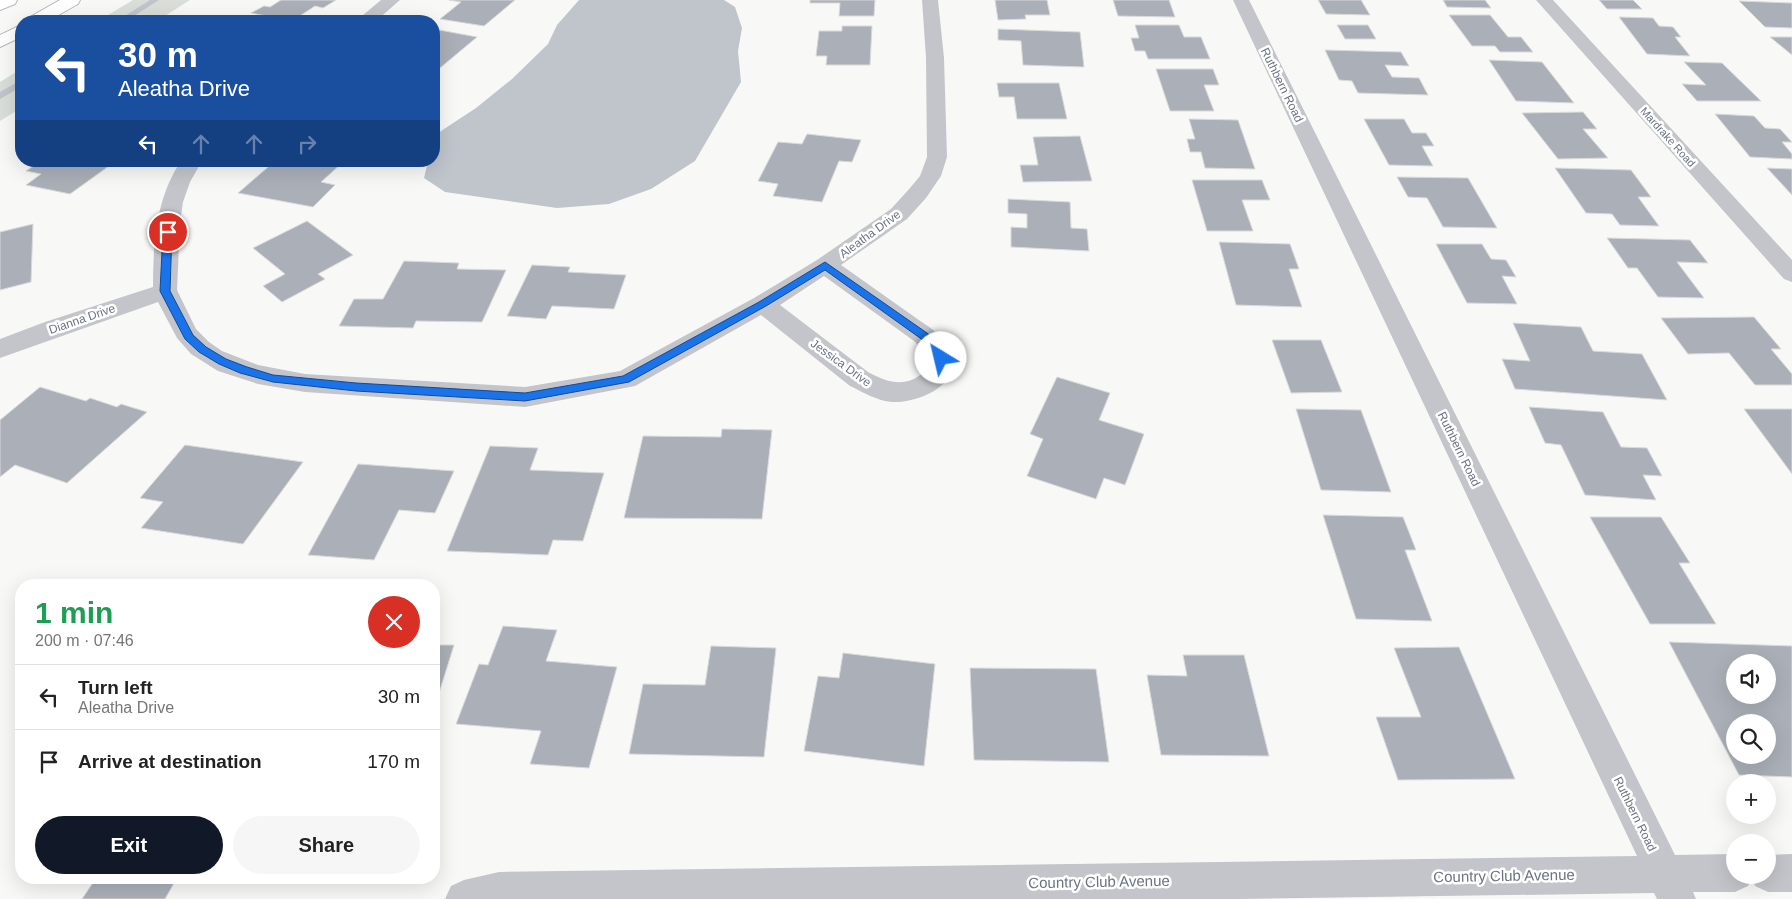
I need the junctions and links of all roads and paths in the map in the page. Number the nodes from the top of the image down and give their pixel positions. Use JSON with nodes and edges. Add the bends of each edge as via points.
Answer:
{"nodes":[{"id":1,"x":9,"y":0,"type":"edge"},
{"id":2,"x":72,"y":0,"type":"edge"},
{"id":3,"x":392,"y":0,"type":"edge"},
{"id":4,"x":930,"y":0,"type":"edge"},
{"id":5,"x":1241,"y":0,"type":"edge"},
{"id":6,"x":1544,"y":0,"type":"edge"},
{"id":7,"x":0,"y":5,"type":"edge"},
{"id":8,"x":46,"y":15,"type":"edge"},
{"id":9,"x":373,"y":15,"type":"edge"},
{"id":10,"x":15,"y":33,"type":"edge"},
{"id":11,"x":0,"y":42,"type":"edge"},
{"id":12,"x":188,"y":167,"type":"edge"},
{"id":13,"x":825,"y":265,"type":"junction"},
{"id":14,"x":1792,"y":274,"type":"edge"},
{"id":15,"x":165,"y":291,"type":"junction"},
{"id":16,"x":762,"y":304,"type":"junction"},
{"id":17,"x":0,"y":349,"type":"edge"},
{"id":18,"x":1776,"y":873,"type":"edge"},
{"id":19,"x":1792,"y":873,"type":"edge"},
{"id":20,"x":1726,"y":875,"type":"edge"},
{"id":21,"x":1670,"y":886,"type":"edge"},
{"id":22,"x":1007,"y":891,"type":"edge"},
{"id":23,"x":464,"y":899,"type":"edge"}],
"edges":[{"from":1,"to":7,"type":"main road"},
{"from":2,"to":8,"type":"main road"},
{"from":3,"to":9,"type":"street"},
{"from":4,"to":13,"type":"street","name":"Aleatha Drive","via":[[937,157],[930,176],[899,214]]},
{"from":5,"to":21,"type":"street","name":"Ruthbern Road"},
{"from":6,"to":14,"type":"street","name":"Mardrake Road"},
{"from":10,"to":11,"type":"main road"},
{"from":12,"to":15,"type":"street","via":[[173,194],[169,212]]},
{"from":13,"to":16,"type":"street","name":"Aleatha Drive"},
{"from":13,"to":16,"type":"street","name":"Jessica Drive","via":[[936,348],[941,358],[937,377],[929,384],[904,391],[890,392],[875,387],[859,379]]},
{"from":15,"to":16,"type":"street","name":"Aleatha Drive","via":[[189,337],[202,350],[244,370],[305,383],[525,397],[626,379]]},
{"from":15,"to":17,"type":"street","name":"Dianna Drive"},
{"from":18,"to":19,"type":"street"},
{"from":20,"to":21,"type":"street","name":"Country Club Avenue"},
{"from":21,"to":22,"type":"street","name":"Country Club Avenue"},
{"from":22,"to":23,"type":"street","name":"Country Club Avenue","via":[[499,891]]}]}
